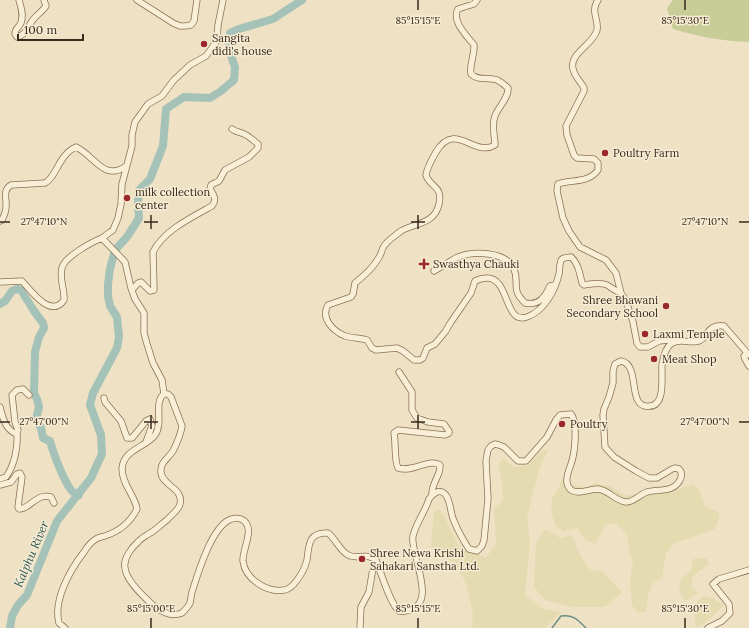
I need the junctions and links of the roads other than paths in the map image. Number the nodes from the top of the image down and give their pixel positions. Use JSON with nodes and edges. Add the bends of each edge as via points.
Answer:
{"nodes":[{"id":1,"x":19,"y":0,"type":"edge"},
{"id":2,"x":44,"y":0,"type":"edge"},
{"id":3,"x":137,"y":0,"type":"edge"},
{"id":4,"x":197,"y":0,"type":"edge"},
{"id":5,"x":223,"y":0,"type":"edge"},
{"id":6,"x":477,"y":0,"type":"edge"},
{"id":7,"x":598,"y":0,"type":"edge"},
{"id":8,"x":232,"y":129,"type":"dead end"},
{"id":9,"x":127,"y":166,"type":"junction"},
{"id":10,"x":0,"y":221,"type":"edge"},
{"id":11,"x":102,"y":238,"type":"junction"},
{"id":12,"x":434,"y":271,"type":"dead end"},
{"id":13,"x":0,"y":282,"type":"edge"},
{"id":14,"x":555,"y":285,"type":"junction"},
{"id":15,"x":132,"y":290,"type":"junction"},
{"id":16,"x":622,"y":293,"type":"junction"},
{"id":17,"x":684,"y":341,"type":"junction"},
{"id":18,"x":748,"y":354,"type":"edge"},
{"id":19,"x":749,"y":366,"type":"edge"},
{"id":20,"x":399,"y":372,"type":"dead end"},
{"id":21,"x":164,"y":394,"type":"junction"},
{"id":22,"x":29,"y":395,"type":"dead end"},
{"id":23,"x":104,"y":398,"type":"dead end"},
{"id":24,"x":0,"y":407,"type":"edge"},
{"id":25,"x":17,"y":434,"type":"junction"},
{"id":26,"x":146,"y":442,"type":"junction"},
{"id":27,"x":0,"y":479,"type":"edge"},
{"id":28,"x":0,"y":485,"type":"edge"},
{"id":29,"x":432,"y":495,"type":"junction"},
{"id":30,"x":54,"y":503,"type":"dead end"},
{"id":31,"x":376,"y":560,"type":"junction"},
{"id":32,"x":749,"y":570,"type":"edge"},
{"id":33,"x":65,"y":628,"type":"edge"},
{"id":34,"x":360,"y":628,"type":"edge"},
{"id":35,"x":708,"y":628,"type":"edge"}],
"edges":[{"from":1,"to":2,"type":"street","via":[[22,16],[15,31],[17,37],[25,33],[33,19],[46,6]]},
{"from":3,"to":4,"type":"street","via":[[180,26],[194,21]]},
{"from":5,"to":9,"type":"street","via":[[217,40],[206,56],[190,65],[173,81],[166,92],[148,104],[142,112],[133,127]]},
{"from":6,"to":14,"type":"street","via":[[474,4],[458,9],[456,14],[460,27],[474,45],[471,74],[478,78],[497,80],[508,88],[495,117],[495,145],[482,148],[459,139],[446,140],[442,143],[426,176],[439,191],[436,212],[420,225],[401,231],[385,244],[377,261],[355,283],[351,297],[328,305],[326,319],[344,335],[367,340],[376,350],[397,348],[414,360],[420,360],[427,348],[435,344],[445,332],[472,294],[477,280],[490,278],[496,281],[516,317],[521,318],[530,316],[542,306],[551,296]]},
{"from":7,"to":16,"type":"street","via":[[594,9],[597,26],[594,37],[578,53],[572,65],[584,91],[568,121],[566,131],[574,155],[580,159],[594,159],[598,163],[598,170],[582,180],[558,184],[557,191],[562,218],[569,231],[580,247],[610,264],[616,273]]},
{"from":8,"to":15,"type":"street","via":[[252,139],[258,144],[258,148],[249,157],[225,170],[220,180],[211,186],[210,189],[215,196],[212,206],[183,222],[160,240],[153,252],[154,290],[150,291],[141,282]]},
{"from":9,"to":10,"type":"street","via":[[113,173],[76,147],[71,149],[58,163],[49,181],[16,184],[7,188],[6,209]]},
{"from":9,"to":11,"type":"street","via":[[118,218],[113,230]]},
{"from":11,"to":13,"type":"street","via":[[82,249],[63,265],[64,300],[61,305],[48,305],[43,302],[22,281]]},
{"from":11,"to":15,"type":"street","via":[[125,262]]},
{"from":12,"to":14,"type":"street","via":[[465,255],[494,254],[509,261],[515,274],[518,295],[525,303],[535,304],[541,301],[550,286]]},
{"from":14,"to":16,"type":"street","via":[[561,260],[571,257],[584,285],[606,285]]},
{"from":15,"to":21,"type":"street","via":[[144,313],[144,333],[153,363],[162,380]]},
{"from":16,"to":17,"type":"street","via":[[633,322],[636,343],[640,348],[670,339]]},
{"from":17,"to":18,"type":"street","via":[[702,340],[712,328],[724,326]]},
{"from":17,"to":29,"type":"street","via":[[674,342],[666,353],[662,365],[660,400],[654,405],[646,406],[639,402],[628,364],[621,361],[615,364],[613,383],[603,415],[605,446],[610,454],[636,472],[652,479],[675,468],[679,469],[682,476],[674,487],[647,492],[626,502],[606,491],[572,491],[567,483],[567,477],[574,449],[575,428],[573,416],[567,413],[560,415],[547,437],[526,461],[518,461],[504,446],[490,446],[486,455],[487,513],[484,540],[479,550],[469,549],[466,545],[444,494],[436,492]]},
{"from":18,"to":19,"type":"street","via":[[744,356]]},
{"from":20,"to":29,"type":"street","via":[[412,392],[412,410],[416,418],[444,424],[449,431],[445,435],[398,430],[394,433],[398,468],[407,470],[434,463],[440,465]]},
{"from":21,"to":26,"type":"street","via":[[160,397],[160,424],[157,432]]},
{"from":21,"to":31,"type":"street","via":[[171,397],[182,426],[172,452],[161,466],[161,473],[179,494],[181,502],[180,506],[150,534],[138,541],[124,564],[133,584],[159,610],[171,615],[182,613],[187,607],[211,540],[221,526],[233,519],[240,519],[248,525],[245,567],[252,579],[266,587],[285,590],[294,584],[305,566],[308,544],[319,534],[331,535],[349,556],[365,556]]},
{"from":22,"to":25,"type":"street","via":[[20,389],[12,395]]},
{"from":23,"to":26,"type":"street","via":[[121,421],[127,438],[132,438],[150,419],[152,426]]},
{"from":24,"to":25,"type":"street","via":[[6,426]]},
{"from":25,"to":27,"type":"street","via":[[17,447],[11,469],[6,477]]},
{"from":26,"to":33,"type":"street","via":[[134,449],[124,461],[122,468],[137,509],[123,527],[91,543],[72,568],[64,584],[57,611],[59,623]]},
{"from":28,"to":30,"type":"street","via":[[11,482],[20,473],[22,477],[19,510],[44,497],[51,497]]},
{"from":29,"to":31,"type":"street","via":[[413,536],[422,588],[416,606],[403,612],[396,608]]},
{"from":31,"to":34,"type":"street","via":[[369,592],[361,607]]},
{"from":32,"to":35,"type":"street","via":[[719,579],[714,584],[730,604],[730,613],[722,621]]}]}
